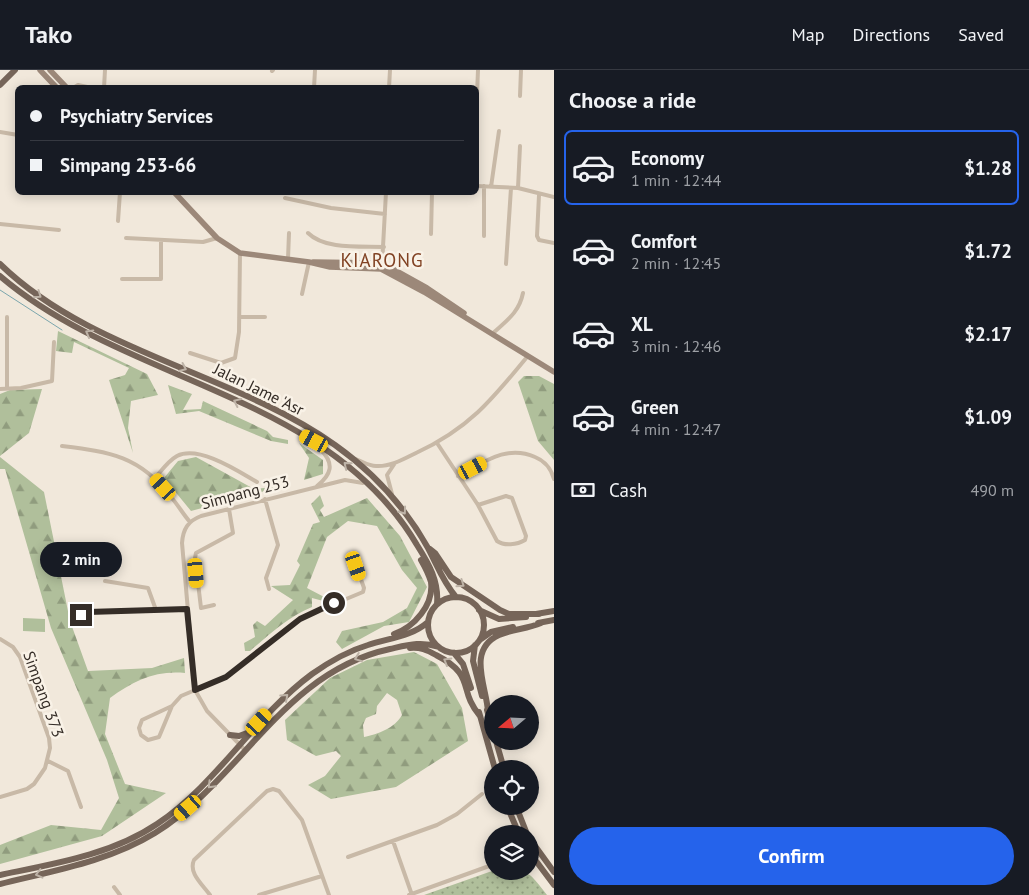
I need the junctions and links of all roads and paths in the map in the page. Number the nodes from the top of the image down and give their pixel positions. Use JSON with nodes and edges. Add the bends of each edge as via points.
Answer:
{"nodes":[{"id":1,"x":15,"y":70,"type":"edge"},
{"id":2,"x":40,"y":70,"type":"edge"},
{"id":3,"x":50,"y":70,"type":"edge"},
{"id":4,"x":105,"y":70,"type":"edge"},
{"id":5,"x":315,"y":70,"type":"edge"},
{"id":6,"x":390,"y":70,"type":"edge"},
{"id":7,"x":478,"y":70,"type":"edge"},
{"id":8,"x":521,"y":70,"type":"edge"},
{"id":9,"x":0,"y":85,"type":"edge"},
{"id":10,"x":54,"y":85,"type":"edge"},
{"id":11,"x":64,"y":85,"type":"edge"},
{"id":12,"x":104,"y":85,"type":"edge"},
{"id":13,"x":314,"y":85,"type":"edge"},
{"id":14,"x":389,"y":85,"type":"edge"},
{"id":15,"x":477,"y":85,"type":"edge"},
{"id":16,"x":520,"y":96,"type":"dead end"},
{"id":17,"x":499,"y":131,"type":"dead end"},
{"id":18,"x":0,"y":132,"type":"edge"},
{"id":19,"x":15,"y":134,"type":"edge"},
{"id":20,"x":520,"y":146,"type":"dead end"},
{"id":21,"x":479,"y":186,"type":"edge"},
{"id":22,"x":484,"y":186,"type":"junction"},
{"id":23,"x":491,"y":187,"type":"junction"},
{"id":24,"x":511,"y":188,"type":"junction"},
{"id":25,"x":518,"y":188,"type":"junction"},
{"id":26,"x":120,"y":195,"type":"edge"},
{"id":27,"x":177,"y":195,"type":"edge"},
{"id":28,"x":386,"y":195,"type":"edge"},
{"id":29,"x":432,"y":195,"type":"edge"},
{"id":30,"x":539,"y":195,"type":"junction"},
{"id":31,"x":554,"y":197,"type":"edge"},
{"id":32,"x":285,"y":198,"type":"dead end"},
{"id":33,"x":385,"y":214,"type":"junction"},
{"id":34,"x":118,"y":221,"type":"dead end"},
{"id":35,"x":0,"y":224,"type":"edge"},
{"id":36,"x":59,"y":230,"type":"dead end"},
{"id":37,"x":289,"y":233,"type":"dead end"},
{"id":38,"x":308,"y":233,"type":"dead end"},
{"id":39,"x":431,"y":234,"type":"dead end"},
{"id":40,"x":484,"y":236,"type":"dead end"},
{"id":41,"x":126,"y":238,"type":"dead end"},
{"id":42,"x":217,"y":238,"type":"junction"},
{"id":43,"x":161,"y":240,"type":"junction"},
{"id":44,"x":554,"y":243,"type":"edge"},
{"id":45,"x":384,"y":247,"type":"junction"},
{"id":46,"x":240,"y":253,"type":"junction"},
{"id":47,"x":288,"y":259,"type":"junction"},
{"id":48,"x":310,"y":262,"type":"junction"},
{"id":49,"x":0,"y":264,"type":"edge"},
{"id":50,"x":506,"y":264,"type":"dead end"},
{"id":51,"x":381,"y":266,"type":"junction"},
{"id":52,"x":0,"y":276,"type":"edge"},
{"id":53,"x":122,"y":279,"type":"dead end"},
{"id":54,"x":523,"y":293,"type":"dead end"},
{"id":55,"x":302,"y":294,"type":"dead end"},
{"id":56,"x":8,"y":317,"type":"dead end"},
{"id":57,"x":239,"y":317,"type":"junction"},
{"id":58,"x":265,"y":317,"type":"dead end"},
{"id":59,"x":238,"y":332,"type":"junction"},
{"id":60,"x":244,"y":332,"type":"dead end"},
{"id":61,"x":492,"y":334,"type":"junction"},
{"id":62,"x":54,"y":342,"type":"dead end"},
{"id":63,"x":190,"y":352,"type":"dead end"},
{"id":64,"x":527,"y":357,"type":"junction"},
{"id":65,"x":554,"y":372,"type":"edge"},
{"id":66,"x":7,"y":387,"type":"junction"},
{"id":67,"x":0,"y":389,"type":"edge"},
{"id":68,"x":314,"y":441,"type":"junction"},
{"id":69,"x":437,"y":443,"type":"junction"},
{"id":70,"x":62,"y":446,"type":"dead end"},
{"id":71,"x":352,"y":458,"type":"junction"},
{"id":72,"x":395,"y":463,"type":"junction"},
{"id":73,"x":458,"y":476,"type":"junction"},
{"id":74,"x":155,"y":478,"type":"junction"},
{"id":75,"x":554,"y":480,"type":"edge"},
{"id":76,"x":257,"y":482,"type":"dead end"},
{"id":77,"x":317,"y":486,"type":"junction"},
{"id":78,"x":372,"y":487,"type":"junction"},
{"id":79,"x":392,"y":496,"type":"junction"},
{"id":80,"x":265,"y":499,"type":"junction"},
{"id":81,"x":478,"y":505,"type":"junction"},
{"id":82,"x":229,"y":509,"type":"junction"},
{"id":83,"x":190,"y":522,"type":"junction"},
{"id":84,"x":418,"y":546,"type":"junction"},
{"id":85,"x":428,"y":549,"type":"junction"},
{"id":86,"x":352,"y":554,"type":"dead end"},
{"id":87,"x":105,"y":580,"type":"dead end"},
{"id":88,"x":269,"y":589,"type":"dead end"},
{"id":89,"x":456,"y":597,"type":"junction"},
{"id":90,"x":436,"y":604,"type":"junction"},
{"id":91,"x":214,"y":605,"type":"dead end"},
{"id":92,"x":187,"y":609,"type":"junction"},
{"id":93,"x":156,"y":610,"type":"junction"},
{"id":94,"x":479,"y":610,"type":"junction"},
{"id":95,"x":554,"y":611,"type":"edge"},
{"id":96,"x":540,"y":614,"type":"junction"},
{"id":97,"x":81,"y":615,"type":"dead end"},
{"id":98,"x":554,"y":620,"type":"edge"},
{"id":99,"x":428,"y":622,"type":"junction"},
{"id":100,"x":540,"y":623,"type":"junction"},
{"id":101,"x":0,"y":639,"type":"edge"},
{"id":102,"x":477,"y":643,"type":"junction"},
{"id":103,"x":368,"y":645,"type":"junction"},
{"id":104,"x":439,"y":647,"type":"junction"},
{"id":105,"x":374,"y":652,"type":"junction"},
{"id":106,"x":454,"y":653,"type":"junction"},
{"id":107,"x":195,"y":690,"type":"junction"},
{"id":108,"x":486,"y":695,"type":"edge"},
{"id":109,"x":484,"y":700,"type":"edge"},
{"id":110,"x":172,"y":706,"type":"junction"},
{"id":111,"x":480,"y":716,"type":"junction"},
{"id":112,"x":252,"y":730,"type":"junction"},
{"id":113,"x":230,"y":735,"type":"junction"},
{"id":114,"x":239,"y":744,"type":"junction"},
{"id":115,"x":245,"y":750,"type":"junction"},
{"id":116,"x":492,"y":760,"type":"edge"},
{"id":117,"x":48,"y":761,"type":"junction"},
{"id":118,"x":482,"y":794,"type":"dead end"},
{"id":119,"x":0,"y":797,"type":"edge"},
{"id":120,"x":81,"y":807,"type":"dead end"},
{"id":121,"x":393,"y":841,"type":"junction"},
{"id":122,"x":539,"y":852,"type":"edge"},
{"id":123,"x":348,"y":857,"type":"dead end"},
{"id":124,"x":545,"y":860,"type":"junction"},
{"id":125,"x":554,"y":864,"type":"edge"},
{"id":126,"x":484,"y":868,"type":"edge"},
{"id":127,"x":539,"y":868,"type":"edge"},
{"id":128,"x":554,"y":872,"type":"edge"},
{"id":129,"x":0,"y":875,"type":"edge"},
{"id":130,"x":322,"y":876,"type":"junction"},
{"id":131,"x":2,"y":884,"type":"edge"},
{"id":132,"x":554,"y":885,"type":"edge"},
{"id":133,"x":114,"y":887,"type":"dead end"},
{"id":134,"x":120,"y":895,"type":"edge"},
{"id":135,"x":210,"y":895,"type":"edge"},
{"id":136,"x":259,"y":895,"type":"edge"},
{"id":137,"x":329,"y":895,"type":"edge"},
{"id":138,"x":411,"y":895,"type":"edge"}],
"edges":[{"from":1,"to":9,"type":"main road"},
{"from":2,"to":10,"type":"main road"},
{"from":3,"to":11,"type":"main road"},
{"from":4,"to":12,"type":"street"},
{"from":5,"to":13,"type":"street"},
{"from":6,"to":14,"type":"street"},
{"from":7,"to":15,"type":"street"},
{"from":8,"to":16,"type":"street"},
{"from":17,"to":23,"type":"street"},
{"from":18,"to":19,"type":"street"},
{"from":20,"to":25,"type":"street"},
{"from":21,"to":22,"type":"street"},
{"from":22,"to":23,"type":"street"},
{"from":22,"to":40,"type":"street"},
{"from":23,"to":24,"type":"street"},
{"from":24,"to":25,"type":"street"},
{"from":24,"to":50,"type":"street"},
{"from":25,"to":30,"type":"street"},
{"from":26,"to":34,"type":"street"},
{"from":27,"to":42,"type":"main road"},
{"from":28,"to":33,"type":"street"},
{"from":29,"to":39,"type":"street"},
{"from":30,"to":31,"type":"street"},
{"from":30,"to":44,"type":"street","via":[[537,236],[539,240]]},
{"from":32,"to":33,"type":"street","via":[[331,208]]},
{"from":33,"to":45,"type":"street"},
{"from":35,"to":36,"type":"street"},
{"from":37,"to":47,"type":"street"},
{"from":38,"to":45,"type":"street","via":[[324,243]]},
{"from":41,"to":43,"type":"street"},
{"from":42,"to":43,"type":"street","via":[[203,242]]},
{"from":42,"to":46,"type":"main road"},
{"from":43,"to":53,"type":"street","via":[[161,279]]},
{"from":45,"to":51,"type":"street"},
{"from":46,"to":47,"type":"main road"},
{"from":46,"to":57,"type":"street"},
{"from":47,"to":48,"type":"main road"},
{"from":48,"to":51,"type":"main road"},
{"from":48,"to":55,"type":"street"},
{"from":49,"to":71,"type":"main road","name":"Jalan Jame 'Asr","one_way":true,"via":[[51,304],[105,333],[285,416]]},
{"from":51,"to":61,"type":"main road","via":[[427,288]]},
{"from":68,"to":52,"type":"main road","name":"Jalan Jame 'Asr","one_way":true,"via":[[251,408],[100,339],[19,292]]},
{"from":54,"to":61,"type":"street","via":[[516,313]]},
{"from":56,"to":66,"type":"street"},
{"from":57,"to":58,"type":"street"},
{"from":57,"to":59,"type":"street"},
{"from":59,"to":60,"type":"street"},
{"from":59,"to":63,"type":"street","via":[[237,354],[232,361],[217,362]]},
{"from":61,"to":64,"type":"main road"},
{"from":62,"to":66,"type":"street","via":[[52,381],[21,388]]},
{"from":64,"to":65,"type":"main road"},
{"from":64,"to":69,"type":"street","via":[[478,414]]},
{"from":66,"to":67,"type":"street"},
{"from":68,"to":77,"type":"street","via":[[328,457],[331,467],[327,478]]},
{"from":78,"to":68,"type":"main road","name":"Jalan Jame 'Asr","one_way":true},
{"from":69,"to":72,"type":"street"},
{"from":69,"to":73,"type":"street"},
{"from":70,"to":74,"type":"street","via":[[115,454],[143,467]]},
{"from":71,"to":72,"type":"street","via":[[376,466]]},
{"from":71,"to":79,"type":"main road","name":"Jalan Jame 'Asr"},
{"from":72,"to":79,"type":"street","via":[[386,475]]},
{"from":73,"to":75,"type":"street","via":[[494,457],[515,451],[543,461]]},
{"from":73,"to":81,"type":"street"},
{"from":74,"to":76,"type":"street","via":[[171,460],[189,452],[207,457]]},
{"from":74,"to":83,"type":"street"},
{"from":77,"to":78,"type":"street","name":"Simpang 253","via":[[351,480]]},
{"from":77,"to":80,"type":"street","name":"Simpang 253"},
{"from":78,"to":84,"type":"main road","name":"Jalan Jame 'Asr","via":[[395,512]]},
{"from":79,"to":85,"type":"main road","name":"Jalan Jame 'Asr","one_way":true},
{"from":80,"to":82,"type":"street","name":"Simpang 253"},
{"from":80,"to":88,"type":"street","via":[[278,545],[266,578]]},
{"from":81,"to":81,"type":"street","via":[[506,496],[514,500],[526,538],[519,544],[500,543]]},
{"from":82,"to":83,"type":"street","name":"Simpang 253"},
{"from":82,"to":91,"type":"street","via":[[233,533],[200,549],[195,558],[201,608]]},
{"from":83,"to":92,"type":"street","name":"Simpang 253","via":[[182,543]]},
{"from":84,"to":90,"type":"main road","name":"Jalan Jame 'Asr","via":[[437,583]]},
{"from":84,"to":103,"type":"main road","via":[[418,554],[431,584],[425,606],[411,626]]},
{"from":85,"to":89,"type":"main road","name":"Jalan Jame 'Asr","via":[[444,582]]},
{"from":85,"to":96,"type":"main road","one_way":true,"via":[[435,553],[451,577],[500,610],[509,614]]},
{"from":86,"to":107,"type":"street","via":[[363,592],[300,619],[226,677]]},
{"from":87,"to":93,"type":"street","via":[[148,588]]},
{"from":89,"to":90,"type":"main road"},
{"from":89,"to":94,"type":"main road","via":[[467,599]]},
{"from":90,"to":99,"type":"main road"},
{"from":92,"to":93,"type":"street"},
{"from":92,"to":107,"type":"street","name":"Simpang 253"},
{"from":93,"to":97,"type":"street","via":[[88,612]]},
{"from":94,"to":96,"type":"main road","via":[[504,619]]},
{"from":94,"to":102,"type":"main road","via":[[483,626]]},
{"from":95,"to":96,"type":"main road"},
{"from":98,"to":100,"type":"main road"},
{"from":99,"to":103,"type":"main road","via":[[411,633]]},
{"from":99,"to":104,"type":"main road","via":[[431,639]]},
{"from":100,"to":102,"type":"main road","via":[[496,630]]},
{"from":100,"to":108,"type":"main road","via":[[499,635],[485,647],[480,663]]},
{"from":101,"to":117,"type":"street","name":"Simpang 373","via":[[13,647],[20,657],[50,743]]},
{"from":102,"to":106,"type":"main road","via":[[465,651]]},
{"from":102,"to":109,"type":"main road","via":[[474,669]]},
{"from":112,"to":103,"type":"main road","one_way":true,"via":[[312,673],[334,659]]},
{"from":104,"to":105,"type":"main road","via":[[419,643]]},
{"from":104,"to":106,"type":"main road"},
{"from":111,"to":105,"type":"main road","one_way":true,"via":[[461,673],[446,660],[416,648]]},
{"from":105,"to":115,"type":"main road","one_way":true,"via":[[339,666],[319,680],[281,712]]},
{"from":106,"to":111,"type":"main road","via":[[463,664]]},
{"from":107,"to":110,"type":"street"},
{"from":107,"to":113,"type":"street","name":"Simpang 253","via":[[207,711]]},
{"from":110,"to":110,"type":"street","via":[[142,720],[141,735],[148,740],[159,737]]},
{"from":111,"to":116,"type":"main road"},
{"from":112,"to":113,"type":"main road","via":[[239,736]]},
{"from":112,"to":114,"type":"main road"},
{"from":113,"to":114,"type":"street","name":"Simpang 253"},
{"from":114,"to":115,"type":"street","name":"Simpang 253"},
{"from":114,"to":129,"type":"main road","via":[[184,802],[149,829],[94,853]]},
{"from":115,"to":131,"type":"main road","one_way":true,"via":[[179,816],[138,842],[95,860]]},
{"from":117,"to":119,"type":"street","name":"Simpang 373","via":[[31,787]]},
{"from":117,"to":120,"type":"street","via":[[68,771]]},
{"from":118,"to":121,"type":"street","via":[[440,823]]},
{"from":121,"to":123,"type":"street"},
{"from":121,"to":138,"type":"street"},
{"from":122,"to":124,"type":"main road"},
{"from":124,"to":125,"type":"street"},
{"from":124,"to":128,"type":"main road"},
{"from":126,"to":138,"type":"street"},
{"from":127,"to":132,"type":"main road"},
{"from":130,"to":135,"type":"street","via":[[302,820],[279,791],[273,789],[267,791],[194,860],[194,874]]},
{"from":130,"to":136,"type":"street"},
{"from":130,"to":137,"type":"street"},
{"from":133,"to":134,"type":"street"}]}
